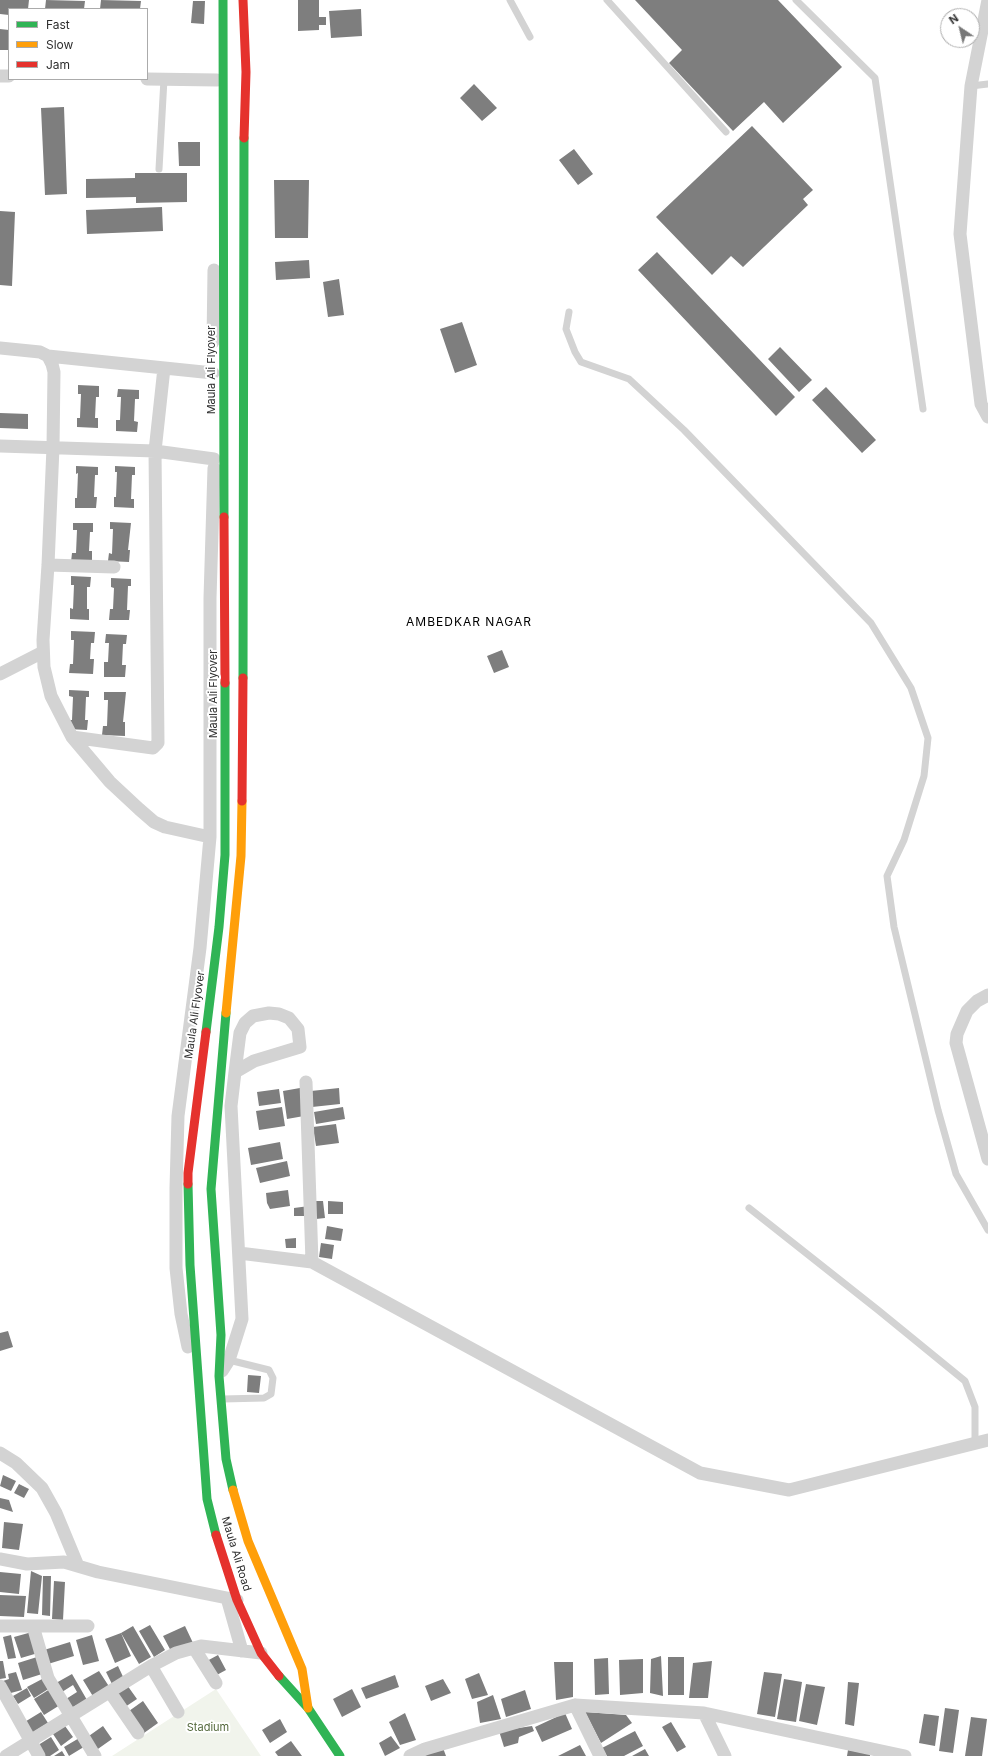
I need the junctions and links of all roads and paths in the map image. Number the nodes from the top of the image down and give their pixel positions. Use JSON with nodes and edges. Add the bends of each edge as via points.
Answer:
{"nodes":[{"id":1,"x":218,"y":0,"type":"edge"},
{"id":2,"x":223,"y":0,"type":"edge"},
{"id":3,"x":244,"y":0,"type":"edge"},
{"id":4,"x":510,"y":0,"type":"edge"},
{"id":5,"x":607,"y":0,"type":"edge"},
{"id":6,"x":796,"y":0,"type":"edge"},
{"id":7,"x":988,"y":0,"type":"edge"},
{"id":8,"x":530,"y":37,"type":"dead end"},
{"id":9,"x":148,"y":79,"type":"edge"},
{"id":10,"x":164,"y":79,"type":"junction"},
{"id":11,"x":217,"y":80,"type":"junction"},
{"id":12,"x":988,"y":84,"type":"edge"},
{"id":13,"x":971,"y":86,"type":"junction"},
{"id":14,"x":726,"y":132,"type":"dead end"},
{"id":15,"x":159,"y":169,"type":"dead end"},
{"id":16,"x":569,"y":312,"type":"dead end"},
{"id":17,"x":0,"y":348,"type":"edge"},
{"id":18,"x":48,"y":356,"type":"junction"},
{"id":19,"x":164,"y":368,"type":"junction"},
{"id":20,"x":213,"y":373,"type":"junction"},
{"id":21,"x":923,"y":409,"type":"dead end"},
{"id":22,"x":988,"y":417,"type":"edge"},
{"id":23,"x":0,"y":446,"type":"edge"},
{"id":24,"x":53,"y":447,"type":"junction"},
{"id":25,"x":154,"y":451,"type":"junction"},
{"id":26,"x":214,"y":458,"type":"junction"},
{"id":27,"x":48,"y":565,"type":"junction"},
{"id":28,"x":114,"y":567,"type":"dead end"},
{"id":29,"x":44,"y":652,"type":"junction"},
{"id":30,"x":0,"y":674,"type":"edge"},
{"id":31,"x":72,"y":737,"type":"junction"},
{"id":32,"x":210,"y":837,"type":"junction"},
{"id":33,"x":988,"y":995,"type":"edge"},
{"id":34,"x":236,"y":1072,"type":"junction"},
{"id":35,"x":306,"y":1082,"type":"dead end"},
{"id":36,"x":988,"y":1159,"type":"edge"},
{"id":37,"x":749,"y":1208,"type":"dead end"},
{"id":38,"x":988,"y":1230,"type":"edge"},
{"id":39,"x":239,"y":1253,"type":"junction"},
{"id":40,"x":312,"y":1262,"type":"junction"},
{"id":41,"x":229,"y":1360,"type":"junction"},
{"id":42,"x":219,"y":1376,"type":"junction"},
{"id":43,"x":199,"y":1386,"type":"junction"},
{"id":44,"x":222,"y":1399,"type":"junction"},
{"id":45,"x":213,"y":1428,"type":"junction"},
{"id":46,"x":982,"y":1441,"type":"edge"},
{"id":47,"x":0,"y":1453,"type":"edge"},
{"id":48,"x":0,"y":1558,"type":"edge"},
{"id":49,"x":78,"y":1566,"type":"junction"},
{"id":50,"x":232,"y":1599,"type":"junction"},
{"id":51,"x":0,"y":1626,"type":"edge"},
{"id":52,"x":32,"y":1626,"type":"junction"},
{"id":53,"x":88,"y":1626,"type":"dead end"},
{"id":54,"x":194,"y":1648,"type":"junction"},
{"id":55,"x":242,"y":1651,"type":"junction"},
{"id":56,"x":261,"y":1653,"type":"junction"},
{"id":57,"x":150,"y":1666,"type":"junction"},
{"id":58,"x":216,"y":1683,"type":"dead end"},
{"id":59,"x":0,"y":1686,"type":"edge"},
{"id":60,"x":110,"y":1692,"type":"junction"},
{"id":61,"x":575,"y":1705,"type":"junction"},
{"id":62,"x":308,"y":1708,"type":"junction"},
{"id":63,"x":178,"y":1712,"type":"dead end"},
{"id":64,"x":704,"y":1713,"type":"junction"},
{"id":65,"x":71,"y":1716,"type":"junction"},
{"id":66,"x":138,"y":1733,"type":"dead end"},
{"id":67,"x":31,"y":1742,"type":"junction"},
{"id":68,"x":6,"y":1756,"type":"edge"},
{"id":69,"x":39,"y":1756,"type":"edge"},
{"id":70,"x":95,"y":1756,"type":"edge"},
{"id":71,"x":340,"y":1756,"type":"edge"},
{"id":72,"x":410,"y":1756,"type":"edge"},
{"id":73,"x":600,"y":1756,"type":"edge"},
{"id":74,"x":725,"y":1756,"type":"edge"},
{"id":75,"x":905,"y":1756,"type":"edge"}],
"edges":[{"from":1,"to":11,"type":"street"},
{"from":2,"to":43,"type":"main road","name":"Maula Ali Flyover","via":[[225,856],[219,927],[188,1173],[190,1265]]},
{"from":3,"to":42,"type":"main road","via":[[244,553],[240,856],[211,1189],[221,1335]]},
{"from":4,"to":8,"type":"lane"},
{"from":5,"to":14,"type":"lane"},
{"from":6,"to":21,"type":"lane","via":[[875,78]]},
{"from":7,"to":13,"type":"street"},
{"from":9,"to":10,"type":"street"},
{"from":10,"to":11,"type":"street"},
{"from":10,"to":15,"type":"lane"},
{"from":11,"to":20,"type":"street"},
{"from":12,"to":13,"type":"lane"},
{"from":13,"to":22,"type":"street","via":[[960,234],[980,404]]},
{"from":16,"to":38,"type":"lane","via":[[566,329],[581,362],[629,379],[684,430],[871,623],[912,688],[928,738],[924,776],[904,840],[887,876],[894,927],[956,1174]]},
{"from":17,"to":18,"type":"street","via":[[40,352]]},
{"from":18,"to":19,"type":"street"},
{"from":18,"to":24,"type":"street","via":[[54,372]]},
{"from":19,"to":20,"type":"street"},
{"from":19,"to":25,"type":"street"},
{"from":20,"to":26,"type":"street"},
{"from":23,"to":24,"type":"street"},
{"from":24,"to":25,"type":"street"},
{"from":24,"to":27,"type":"street"},
{"from":25,"to":26,"type":"street"},
{"from":25,"to":31,"type":"street","via":[[158,742],[154,748]]},
{"from":26,"to":32,"type":"street","via":[[210,606]]},
{"from":27,"to":28,"type":"street"},
{"from":27,"to":29,"type":"street"},
{"from":29,"to":30,"type":"street"},
{"from":29,"to":31,"type":"street","via":[[44,667],[51,696]]},
{"from":31,"to":32,"type":"street","via":[[110,782],[154,822]]},
{"from":32,"to":43,"type":"street","via":[[200,948],[178,1116],[176,1188],[176,1268],[182,1321]]},
{"from":33,"to":36,"type":"street","via":[[977,1001],[967,1012],[957,1034],[956,1043]]},
{"from":34,"to":34,"type":"street","via":[[240,1032],[253,1016],[279,1014],[289,1018],[298,1028],[300,1047],[254,1061]]},
{"from":34,"to":39,"type":"street","via":[[231,1106]]},
{"from":35,"to":40,"type":"street"},
{"from":37,"to":46,"type":"lane","via":[[965,1381],[975,1407]]},
{"from":39,"to":40,"type":"street"},
{"from":39,"to":41,"type":"street","via":[[242,1320]]},
{"from":40,"to":46,"type":"street","via":[[700,1473],[789,1490]]},
{"from":41,"to":42,"type":"street"},
{"from":41,"to":44,"type":"lane","via":[[269,1370],[273,1378],[271,1394],[264,1398]]},
{"from":42,"to":44,"type":"main road","name":"Maula Ali Road"},
{"from":43,"to":45,"type":"main road","name":"Maula Ali Road"},
{"from":44,"to":45,"type":"main road","name":"Maula Ali Road"},
{"from":45,"to":50,"type":"main road","name":"Maula Ali Road","via":[[207,1499],[224,1549]]},
{"from":45,"to":62,"type":"main road","name":"Maula Ali Road","via":[[226,1459],[244,1542],[302,1669]]},
{"from":47,"to":49,"type":"street","via":[[16,1463],[42,1488],[56,1513]]},
{"from":48,"to":49,"type":"street","via":[[27,1564],[64,1562]]},
{"from":49,"to":50,"type":"street"},
{"from":50,"to":55,"type":"street"},
{"from":50,"to":56,"type":"main road","name":"Maula Ali Road"},
{"from":51,"to":52,"type":"street"},
{"from":52,"to":53,"type":"street"},
{"from":52,"to":65,"type":"street","via":[[48,1678]]},
{"from":54,"to":55,"type":"street","via":[[201,1646]]},
{"from":54,"to":57,"type":"street","via":[[176,1653]]},
{"from":54,"to":58,"type":"street"},
{"from":55,"to":56,"type":"street"},
{"from":56,"to":62,"type":"main road","name":"Maula Ali Road","via":[[284,1683]]},
{"from":57,"to":60,"type":"street"},
{"from":57,"to":63,"type":"street"},
{"from":59,"to":67,"type":"street"},
{"from":60,"to":65,"type":"street"},
{"from":60,"to":66,"type":"street"},
{"from":61,"to":64,"type":"street"},
{"from":61,"to":72,"type":"street","via":[[425,1748]]},
{"from":61,"to":73,"type":"street"},
{"from":62,"to":71,"type":"main road","name":"Maula Ali Road"},
{"from":64,"to":74,"type":"street"},
{"from":64,"to":75,"type":"street"},
{"from":65,"to":67,"type":"street"},
{"from":65,"to":70,"type":"street"},
{"from":67,"to":68,"type":"street"},
{"from":67,"to":69,"type":"street"}]}
